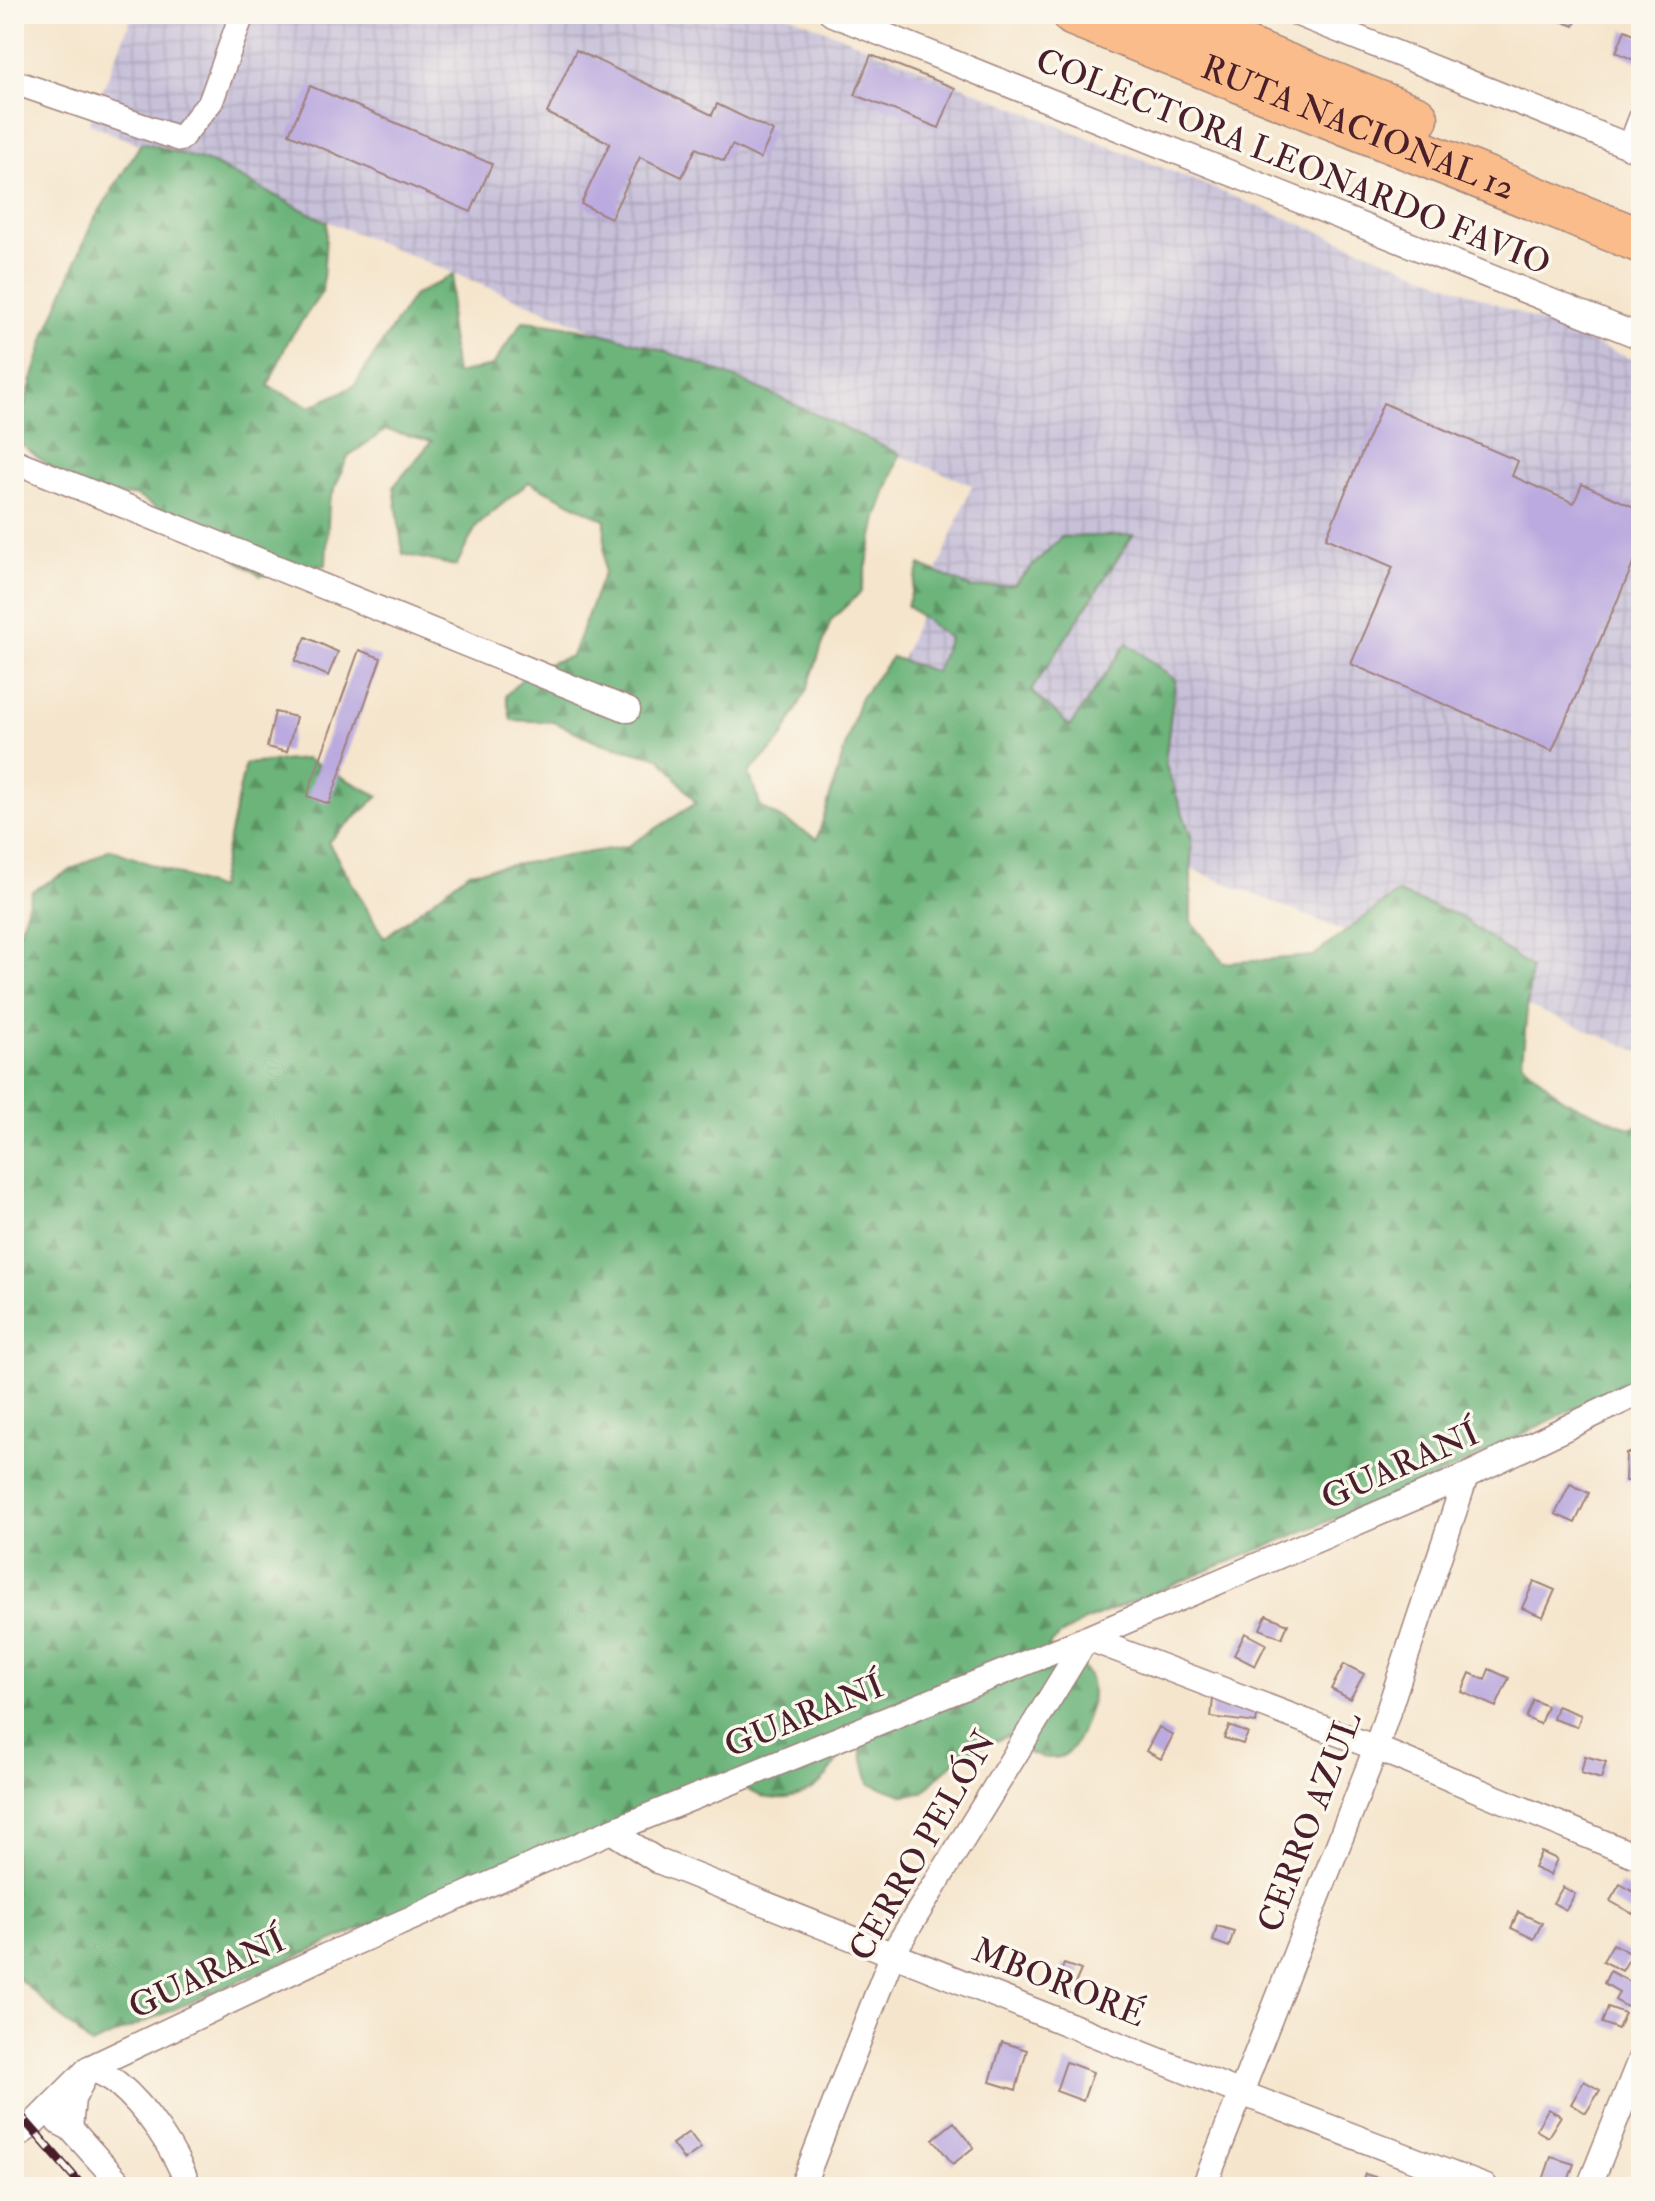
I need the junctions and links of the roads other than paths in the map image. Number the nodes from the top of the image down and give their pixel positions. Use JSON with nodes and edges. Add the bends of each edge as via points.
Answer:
{"nodes":[{"id":1,"x":242,"y":14,"type":"edge"},
{"id":2,"x":832,"y":14,"type":"edge"},
{"id":3,"x":1074,"y":14,"type":"edge"},
{"id":4,"x":1159,"y":14,"type":"edge"},
{"id":5,"x":1298,"y":14,"type":"edge"},
{"id":6,"x":14,"y":82,"type":"edge"},
{"id":7,"x":1641,"y":118,"type":"edge"},
{"id":8,"x":1636,"y":149,"type":"edge"},
{"id":9,"x":1641,"y":208,"type":"edge"},
{"id":10,"x":1641,"y":241,"type":"edge"},
{"id":11,"x":1641,"y":337,"type":"edge"},
{"id":12,"x":14,"y":461,"type":"edge"},
{"id":13,"x":628,"y":710,"type":"dead end"},
{"id":14,"x":1641,"y":1392,"type":"edge"},
{"id":15,"x":1466,"y":1476,"type":"junction"},
{"id":16,"x":1087,"y":1638,"type":"junction"},
{"id":17,"x":1376,"y":1748,"type":"junction"},
{"id":18,"x":611,"y":1831,"type":"junction"},
{"id":19,"x":1641,"y":1858,"type":"edge"},
{"id":20,"x":893,"y":1953,"type":"junction"},
{"id":21,"x":1641,"y":2057,"type":"edge"},
{"id":22,"x":89,"y":2068,"type":"junction"},
{"id":23,"x":1241,"y":2093,"type":"junction"},
{"id":24,"x":42,"y":2114,"type":"junction"},
{"id":25,"x":70,"y":2128,"type":"junction"},
{"id":26,"x":14,"y":2137,"type":"edge"},
{"id":27,"x":123,"y":2187,"type":"edge"},
{"id":28,"x":189,"y":2187,"type":"edge"},
{"id":29,"x":802,"y":2187,"type":"edge"},
{"id":30,"x":1204,"y":2187,"type":"edge"},
{"id":31,"x":1486,"y":2187,"type":"edge"},
{"id":32,"x":1589,"y":2187,"type":"edge"}],
"edges":[{"from":1,"to":6,"type":"street","via":[[211,101],[180,139]]},
{"from":2,"to":11,"type":"street","name":"COLECTORA LEONARDO FAVIO"},
{"from":3,"to":10,"type":"highway","name":"RUTA NACIONAL 12"},
{"from":4,"to":9,"type":"highway","name":"RUTA NACIONAL 12"},
{"from":5,"to":8,"type":"street"},
{"from":7,"to":8,"type":"street"},
{"from":12,"to":13,"type":"street"},
{"from":14,"to":15,"type":"street","name":"GUARANÍ"},
{"from":15,"to":16,"type":"street","name":"GUARANÍ"},
{"from":15,"to":17,"type":"street","name":"CERRO AZUL"},
{"from":16,"to":17,"type":"street"},
{"from":16,"to":18,"type":"street","name":"GUARANÍ"},
{"from":16,"to":20,"type":"street","name":"CERRO PELÓN"},
{"from":17,"to":19,"type":"street"},
{"from":17,"to":23,"type":"street","name":"CERRO AZUL"},
{"from":18,"to":20,"type":"street","name":"MBORORÉ","via":[[658,1861]]},
{"from":18,"to":22,"type":"street","name":"GUARANÍ","via":[[325,1956]]},
{"from":20,"to":23,"type":"street","name":"MBORORÉ"},
{"from":20,"to":29,"type":"street","name":"CERRO PELÓN"},
{"from":21,"to":32,"type":"street"},
{"from":22,"to":24,"type":"street","name":"GUARANÍ"},
{"from":22,"to":25,"type":"street","via":[[73,2099]]},
{"from":22,"to":28,"type":"street","via":[[115,2081],[139,2105],[177,2156]]},
{"from":23,"to":30,"type":"street","name":"CERRO AZUL"},
{"from":23,"to":31,"type":"street","name":"MBORORÉ"},
{"from":24,"to":25,"type":"street"},
{"from":24,"to":26,"type":"street","name":"GUARANÍ"},
{"from":25,"to":27,"type":"street"}]}
